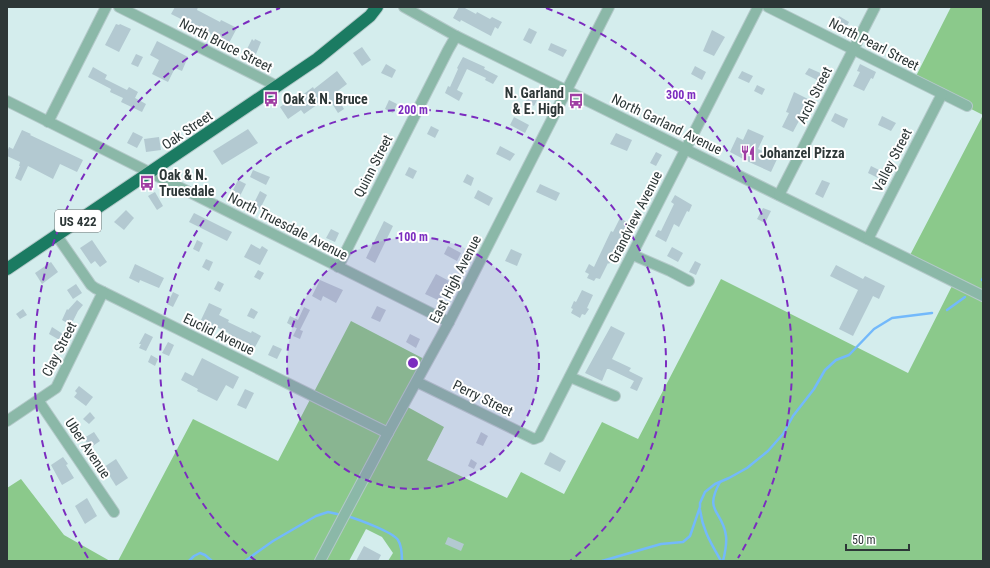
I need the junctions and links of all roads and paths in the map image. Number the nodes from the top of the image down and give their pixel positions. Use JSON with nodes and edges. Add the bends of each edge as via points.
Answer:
{"nodes":[{"id":1,"x":106,"y":7,"type":"edge"},
{"id":2,"x":119,"y":7,"type":"edge"},
{"id":3,"x":377,"y":7,"type":"edge"},
{"id":4,"x":404,"y":7,"type":"edge"},
{"id":5,"x":609,"y":7,"type":"edge"},
{"id":6,"x":758,"y":7,"type":"edge"},
{"id":7,"x":768,"y":7,"type":"edge"},
{"id":8,"x":875,"y":7,"type":"edge"},
{"id":9,"x":456,"y":36,"type":"junction"},
{"id":10,"x":853,"y":50,"type":"junction"},
{"id":11,"x":277,"y":86,"type":"junction"},
{"id":12,"x":566,"y":91,"type":"junction"},
{"id":13,"x":942,"y":94,"type":"junction"},
{"id":14,"x":7,"y":101,"type":"edge"},
{"id":15,"x":967,"y":106,"type":"dead end"},
{"id":16,"x":48,"y":122,"type":"junction"},
{"id":17,"x":686,"y":149,"type":"junction"},
{"id":18,"x":149,"y":172,"type":"junction"},
{"id":19,"x":779,"y":195,"type":"junction"},
{"id":20,"x":57,"y":236,"type":"junction"},
{"id":21,"x":868,"y":239,"type":"junction"},
{"id":22,"x":633,"y":255,"type":"junction"},
{"id":23,"x":338,"y":267,"type":"junction"},
{"id":24,"x":7,"y":269,"type":"edge"},
{"id":25,"x":689,"y":281,"type":"dead end"},
{"id":26,"x":103,"y":292,"type":"junction"},
{"id":27,"x":983,"y":296,"type":"edge"},
{"id":28,"x":449,"y":322,"type":"junction"},
{"id":29,"x":570,"y":377,"type":"junction"},
{"id":30,"x":417,"y":382,"type":"junction"},
{"id":31,"x":615,"y":396,"type":"dead end"},
{"id":32,"x":38,"y":400,"type":"junction"},
{"id":33,"x":7,"y":422,"type":"edge"},
{"id":34,"x":388,"y":433,"type":"junction"},
{"id":35,"x":537,"y":438,"type":"joint"},
{"id":36,"x":114,"y":512,"type":"dead end"},
{"id":37,"x":320,"y":561,"type":"edge"}],
"edges":[{"from":1,"to":16,"type":"street"},
{"from":2,"to":11,"type":"street","name":"North Bruce Street"},
{"from":3,"to":11,"type":"highway","name":"Oak Street","number":"US 422","via":[[370,16],[317,59]]},
{"from":4,"to":9,"type":"street","name":"North Garland Avenue"},
{"from":5,"to":12,"type":"street","name":"East High Avenue"},
{"from":6,"to":17,"type":"street","name":"Grandview Avenue"},
{"from":7,"to":10,"type":"street","name":"North Pearl Street"},
{"from":8,"to":10,"type":"street","name":"Arch Street"},
{"from":9,"to":12,"type":"street","name":"North Garland Avenue"},
{"from":9,"to":23,"type":"street","name":"Quinn Street"},
{"from":10,"to":13,"type":"street","name":"North Pearl Street"},
{"from":10,"to":19,"type":"street","name":"Arch Street"},
{"from":11,"to":18,"type":"highway","name":"Oak Street","number":"US 422"},
{"from":12,"to":17,"type":"street","name":"North Garland Avenue"},
{"from":12,"to":28,"type":"street","name":"East High Avenue"},
{"from":13,"to":15,"type":"street","name":"North Pearl Street"},
{"from":13,"to":21,"type":"street","name":"Valley Street"},
{"from":14,"to":16,"type":"street","name":"North Truesdale Avenue"},
{"from":16,"to":18,"type":"street","name":"North Truesdale Avenue"},
{"from":17,"to":19,"type":"street","name":"North Garland Avenue"},
{"from":17,"to":22,"type":"street","name":"Grandview Avenue"},
{"from":18,"to":20,"type":"highway","name":"Oak Street","number":"US 422"},
{"from":18,"to":23,"type":"street","name":"North Truesdale Avenue"},
{"from":19,"to":21,"type":"street","name":"North Garland Avenue"},
{"from":20,"to":24,"type":"highway","name":"Oak Street","number":"US 422"},
{"from":20,"to":26,"type":"street","name":"Euclid Avenue","via":[[91,285]]},
{"from":21,"to":27,"type":"street","name":"North Garland Avenue"},
{"from":22,"to":25,"type":"street"},
{"from":22,"to":29,"type":"street","name":"Grandview Avenue"},
{"from":23,"to":28,"type":"street","name":"North Truesdale Avenue"},
{"from":26,"to":32,"type":"street","name":"Clay Street","via":[[56,388]]},
{"from":26,"to":34,"type":"street","name":"Euclid Avenue"},
{"from":28,"to":30,"type":"street","name":"East High Avenue"},
{"from":29,"to":31,"type":"street"},
{"from":29,"to":35,"type":"street","name":"Grandview Avenue"},
{"from":30,"to":34,"type":"street","name":"East High Avenue"},
{"from":30,"to":35,"type":"street","name":"Perry Street","via":[[534,439]]},
{"from":32,"to":33,"type":"street","name":"Clay Street"},
{"from":32,"to":36,"type":"street","name":"Uber Avenue"},
{"from":34,"to":37,"type":"street","name":"East High Avenue"}]}
